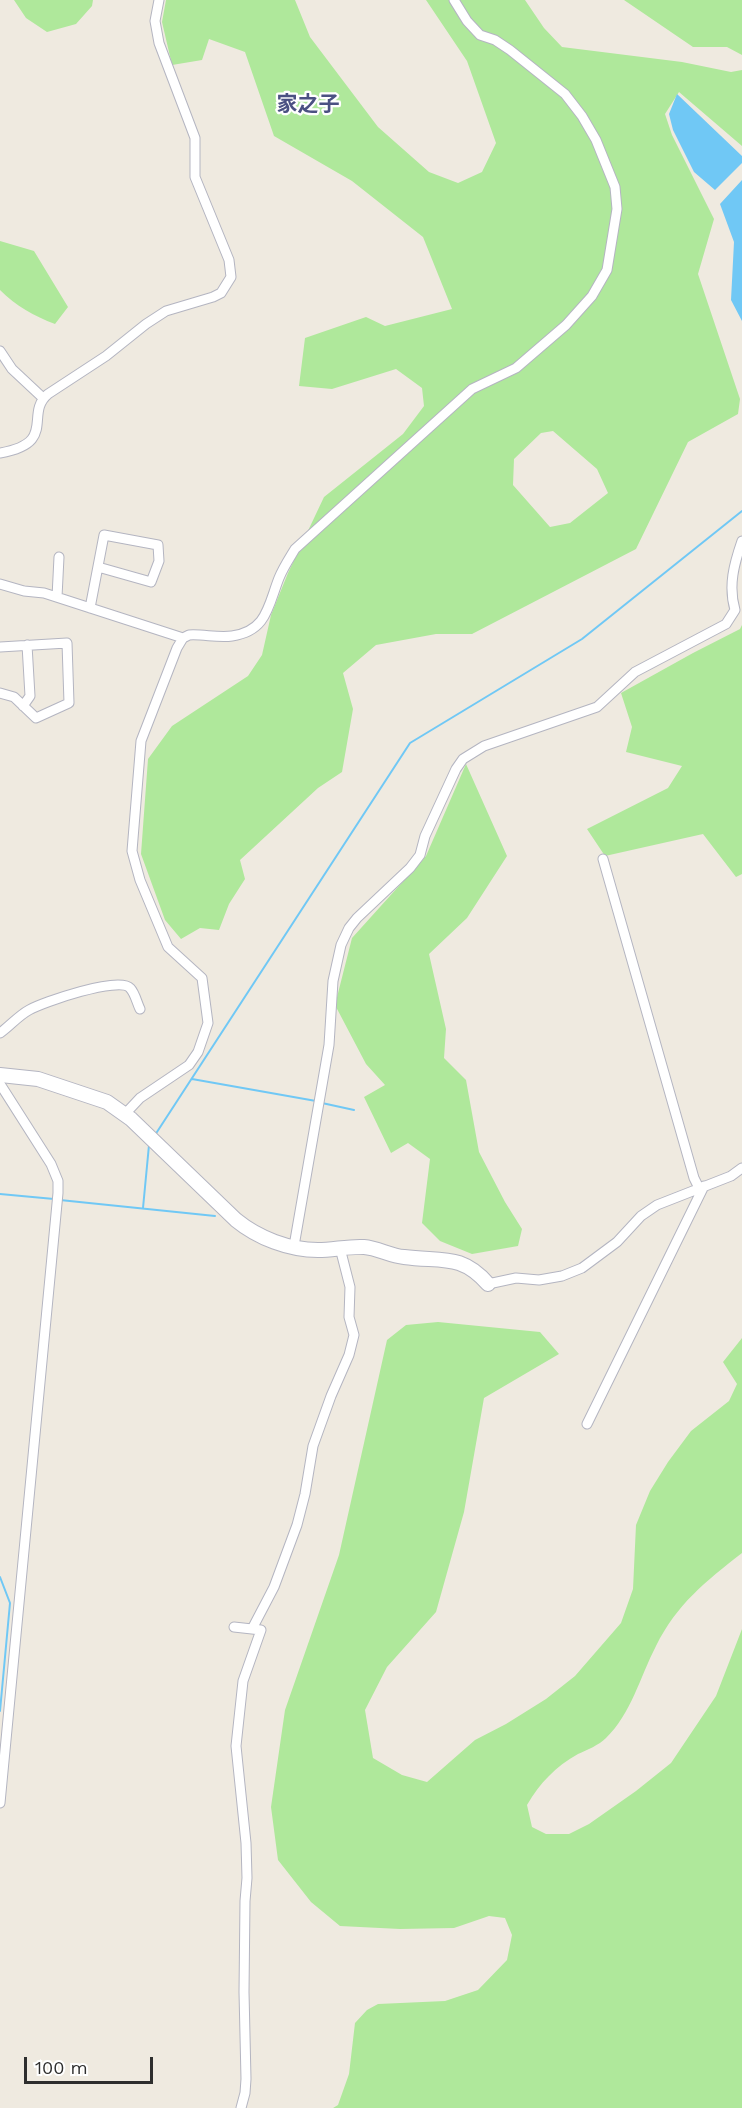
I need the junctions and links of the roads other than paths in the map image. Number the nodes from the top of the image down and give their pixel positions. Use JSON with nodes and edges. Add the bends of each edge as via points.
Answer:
{"nodes":[{"id":1,"x":159,"y":0,"type":"edge"},
{"id":2,"x":454,"y":0,"type":"edge"},
{"id":3,"x":0,"y":351,"type":"edge"},
{"id":4,"x":43,"y":398,"type":"junction"},
{"id":5,"x":0,"y":453,"type":"edge"},
{"id":6,"x":742,"y":541,"type":"edge"},
{"id":7,"x":59,"y":557,"type":"dead end"},
{"id":8,"x":98,"y":567,"type":"junction"},
{"id":9,"x":0,"y":584,"type":"edge"},
{"id":10,"x":57,"y":597,"type":"junction"},
{"id":11,"x":90,"y":608,"type":"junction"},
{"id":12,"x":183,"y":638,"type":"junction"},
{"id":13,"x":27,"y":645,"type":"junction"},
{"id":14,"x":0,"y":647,"type":"edge"},
{"id":15,"x":0,"y":693,"type":"edge"},
{"id":16,"x":23,"y":706,"type":"junction"},
{"id":17,"x":603,"y":859,"type":"dead end"},
{"id":18,"x":140,"y":1009,"type":"dead end"},
{"id":19,"x":0,"y":1033,"type":"edge"},
{"id":20,"x":0,"y":1075,"type":"edge"},
{"id":21,"x":0,"y":1083,"type":"edge"},
{"id":22,"x":125,"y":1114,"type":"junction"},
{"id":23,"x":742,"y":1168,"type":"edge"},
{"id":24,"x":702,"y":1187,"type":"junction"},
{"id":25,"x":294,"y":1246,"type":"junction"},
{"id":26,"x":340,"y":1248,"type":"junction"},
{"id":27,"x":488,"y":1284,"type":"joint"},
{"id":28,"x":587,"y":1424,"type":"dead end"},
{"id":29,"x":234,"y":1627,"type":"dead end"},
{"id":30,"x":252,"y":1629,"type":"junction"},
{"id":31,"x":0,"y":1803,"type":"edge"},
{"id":32,"x":241,"y":2108,"type":"edge"}],
"edges":[{"from":1,"to":4,"type":"street","via":[[155,21],[159,42],[195,138],[195,177],[229,260],[231,277],[221,293],[166,311]]},
{"from":2,"to":12,"type":"street","via":[[480,35],[510,50],[565,94],[596,140],[615,187],[617,209],[607,270],[592,296],[566,325],[516,368],[472,389],[295,549],[279,578],[268,614],[259,624],[230,637],[196,634]]},
{"from":3,"to":4,"type":"street","via":[[12,369]]},
{"from":4,"to":5,"type":"street","via":[[37,432],[17,450]]},
{"from":6,"to":25,"type":"street","via":[[734,566],[731,596],[735,610],[726,624],[635,672],[597,707],[484,746],[463,759],[425,836],[420,855],[349,928],[333,981],[329,1045]]},
{"from":7,"to":10,"type":"street"},
{"from":8,"to":8,"type":"street","via":[[104,535],[158,545],[159,561],[151,582]]},
{"from":8,"to":11,"type":"street"},
{"from":9,"to":10,"type":"street"},
{"from":10,"to":11,"type":"street"},
{"from":11,"to":12,"type":"street"},
{"from":12,"to":22,"type":"street","via":[[141,741],[132,851],[168,947],[202,978],[208,1023],[189,1065],[140,1098]]},
{"from":13,"to":14,"type":"street"},
{"from":13,"to":16,"type":"street","via":[[30,696]]},
{"from":13,"to":16,"type":"street","via":[[67,643],[69,703],[36,718]]},
{"from":15,"to":16,"type":"street","via":[[14,697]]},
{"from":17,"to":24,"type":"street","via":[[694,1178]]},
{"from":18,"to":19,"type":"street","via":[[130,988],[115,984],[44,1003]]},
{"from":20,"to":22,"type":"street","via":[[38,1079],[107,1102]]},
{"from":21,"to":31,"type":"street","via":[[51,1164],[58,1193]]},
{"from":22,"to":25,"type":"street","via":[[248,1230]]},
{"from":23,"to":24,"type":"street"},
{"from":24,"to":27,"type":"street","via":[[641,1216],[582,1268],[539,1280],[516,1278]]},
{"from":24,"to":28,"type":"street"},
{"from":25,"to":26,"type":"street","via":[[315,1250]]},
{"from":26,"to":27,"type":"street","via":[[362,1247],[404,1257],[452,1261],[467,1265]]},
{"from":26,"to":30,"type":"street","via":[[350,1287],[354,1335],[313,1446],[297,1525],[274,1587]]},
{"from":29,"to":30,"type":"street"},
{"from":30,"to":32,"type":"street","via":[[261,1630],[243,1681],[236,1746],[247,1878],[246,2079]]}]}
